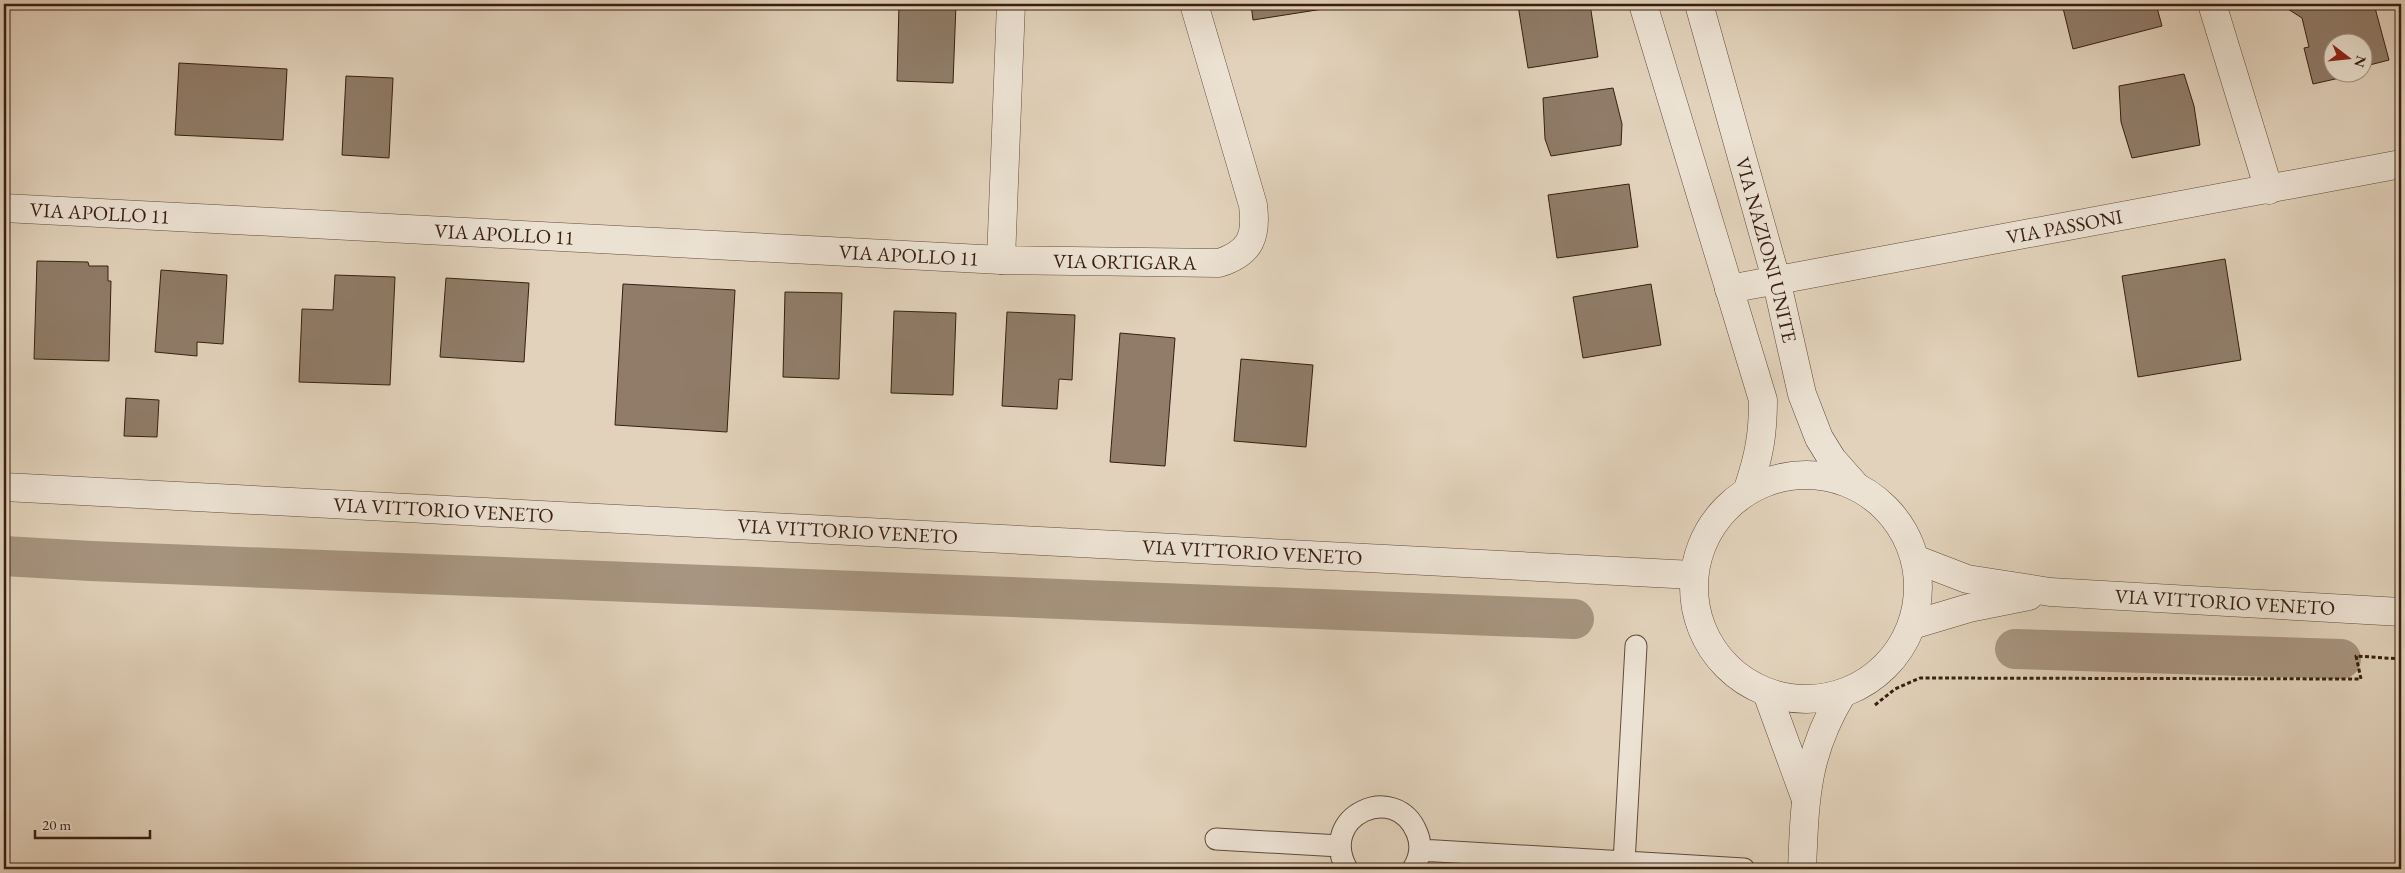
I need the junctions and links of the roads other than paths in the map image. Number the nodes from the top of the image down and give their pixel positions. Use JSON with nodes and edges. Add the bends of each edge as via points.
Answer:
{"nodes":[{"id":1,"x":1011,"y":4,"type":"edge"},
{"id":2,"x":1194,"y":4,"type":"edge"},
{"id":3,"x":1643,"y":4,"type":"edge"},
{"id":4,"x":1699,"y":4,"type":"edge"},
{"id":5,"x":2212,"y":4,"type":"edge"},
{"id":6,"x":2401,"y":164,"type":"edge"},
{"id":7,"x":2269,"y":190,"type":"junction"},
{"id":8,"x":6,"y":209,"type":"edge"},
{"id":9,"x":1001,"y":260,"type":"junction"},
{"id":10,"x":1776,"y":279,"type":"junction"},
{"id":11,"x":1729,"y":289,"type":"junction"},
{"id":12,"x":1855,"y":485,"type":"junction"},
{"id":13,"x":4,"y":487,"type":"edge"},
{"id":14,"x":1748,"y":489,"type":"junction"},
{"id":15,"x":1915,"y":559,"type":"junction"},
{"id":16,"x":1693,"y":575,"type":"junction"},
{"id":17,"x":2050,"y":592,"type":"junction"},
{"id":18,"x":2401,"y":612,"type":"edge"},
{"id":19,"x":1912,"y":625,"type":"junction"},
{"id":20,"x":1636,"y":646,"type":"dead end"},
{"id":21,"x":1767,"y":693,"type":"junction"},
{"id":22,"x":1842,"y":694,"type":"junction"},
{"id":23,"x":1805,"y":799,"type":"junction"},
{"id":24,"x":1216,"y":839,"type":"dead end"},
{"id":25,"x":1340,"y":846,"type":"junction"},
{"id":26,"x":1420,"y":850,"type":"junction"},
{"id":27,"x":1624,"y":863,"type":"junction"},
{"id":28,"x":1347,"y":869,"type":"edge"},
{"id":29,"x":1413,"y":869,"type":"edge"},
{"id":30,"x":1744,"y":869,"type":"edge"},
{"id":31,"x":1802,"y":869,"type":"edge"}],
"edges":[{"from":1,"to":9,"type":"street"},
{"from":2,"to":9,"type":"street","name":"VIA ORTIGARA","via":[[1253,204],[1256,225],[1249,242],[1236,258],[1219,263]]},
{"from":3,"to":11,"type":"street"},
{"from":4,"to":10,"type":"street","name":"VIA NAZIONI UNITE"},
{"from":5,"to":7,"type":"street"},
{"from":6,"to":7,"type":"street","name":"VIA PASSONI"},
{"from":7,"to":10,"type":"street","name":"VIA PASSONI"},
{"from":8,"to":9,"type":"street","name":"VIA APOLLO 11"},
{"from":10,"to":11,"type":"street","name":"VIA PASSONI"},
{"from":10,"to":12,"type":"street","name":"VIA NAZIONI UNITE","via":[[1802,394],[1819,438]]},
{"from":11,"to":14,"type":"street","via":[[1763,400],[1759,455]]},
{"from":12,"to":14,"type":"street","via":[[1819,474],[1782,476]]},
{"from":12,"to":15,"type":"street","via":[[1882,503],[1903,528]]},
{"from":13,"to":16,"type":"street","name":"VIA VITTORIO VENETO"},
{"from":14,"to":16,"type":"street","via":[[1716,519],[1702,541]]},
{"from":15,"to":17,"type":"street","name":"VIA VITTORIO VENETO","via":[[1967,579]]},
{"from":15,"to":19,"type":"street","via":[[1918,592]]},
{"from":16,"to":21,"type":"street","via":[[1695,613],[1709,647],[1734,675]]},
{"from":17,"to":18,"type":"street","name":"VIA VITTORIO VENETO"},
{"from":17,"to":19,"type":"street","name":"VIA VITTORIO VENETO","via":[[1969,608]]},
{"from":19,"to":22,"type":"street","via":[[1896,655],[1872,679]]},
{"from":20,"to":27,"type":"lane"},
{"from":21,"to":22,"type":"street","via":[[1804,700]]},
{"from":21,"to":23,"type":"street"},
{"from":22,"to":23,"type":"street","via":[[1815,749]]},
{"from":23,"to":31,"type":"street"},
{"from":24,"to":25,"type":"lane"},
{"from":25,"to":26,"type":"lane","via":[[1342,833],[1353,818],[1369,808],[1382,807],[1394,809],[1410,820],[1419,836]]},
{"from":25,"to":28,"type":"lane","via":[[1341,858]]},
{"from":26,"to":27,"type":"lane"},
{"from":26,"to":29,"type":"lane"},
{"from":27,"to":30,"type":"lane"}]}
